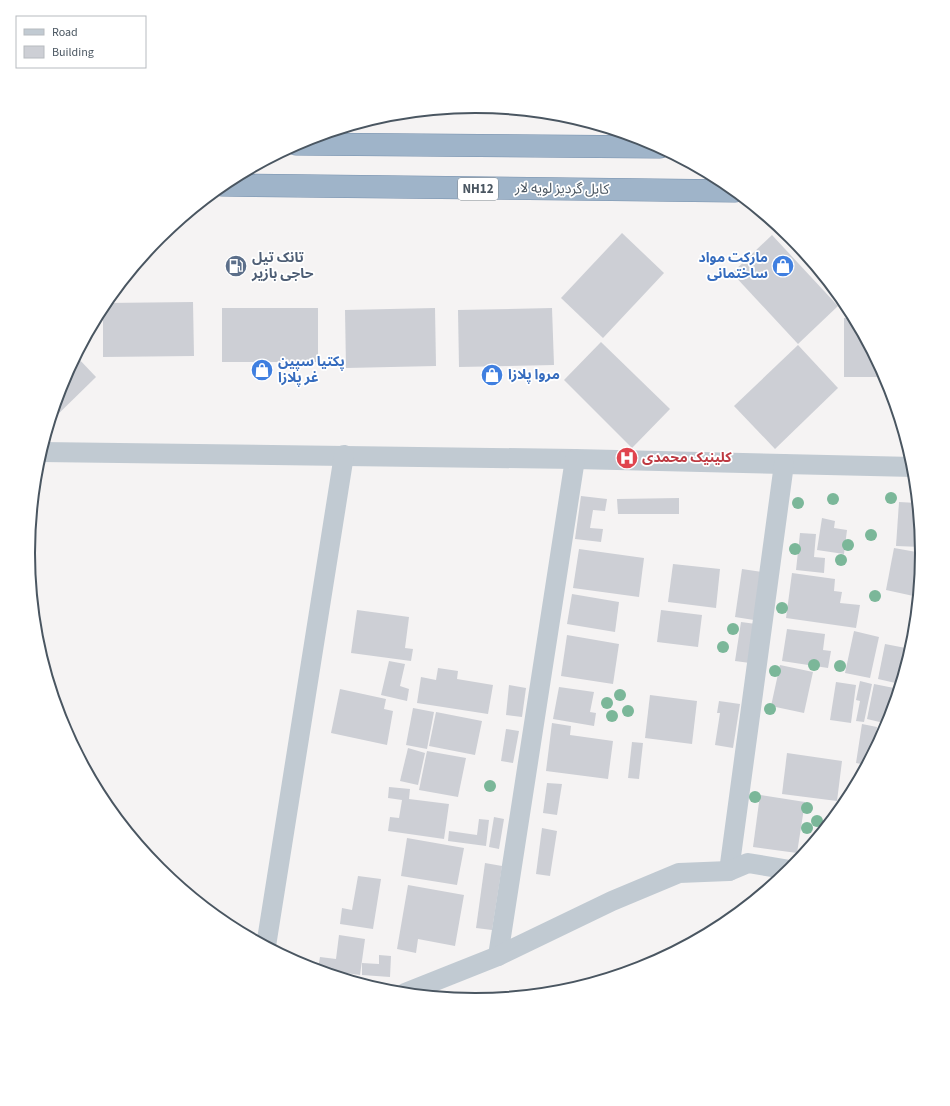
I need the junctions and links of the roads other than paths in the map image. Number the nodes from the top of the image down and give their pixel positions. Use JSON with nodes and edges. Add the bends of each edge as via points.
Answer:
{"nodes":[{"id":1,"x":312,"y":144,"type":"edge"},
{"id":2,"x":647,"y":148,"type":"edge"},
{"id":3,"x":232,"y":186,"type":"edge"},
{"id":4,"x":725,"y":191,"type":"edge"},
{"id":5,"x":47,"y":452,"type":"edge"},
{"id":6,"x":344,"y":455,"type":"junction"},
{"id":7,"x":575,"y":458,"type":"junction"},
{"id":8,"x":784,"y":464,"type":"junction"},
{"id":9,"x":907,"y":467,"type":"edge"},
{"id":10,"x":781,"y":869,"type":"edge"},
{"id":11,"x":729,"y":871,"type":"junction"},
{"id":12,"x":267,"y":941,"type":"edge"},
{"id":13,"x":498,"y":956,"type":"junction"},
{"id":14,"x":416,"y":989,"type":"edge"}],
"edges":[{"from":1,"to":2,"type":"highway"},
{"from":3,"to":4,"type":"highway","name":"کابل گردیز لویه لار","number":"NH12"},
{"from":5,"to":6,"type":"street"},
{"from":6,"to":7,"type":"street"},
{"from":6,"to":12,"type":"street"},
{"from":7,"to":8,"type":"street"},
{"from":7,"to":13,"type":"street"},
{"from":8,"to":9,"type":"street"},
{"from":8,"to":11,"type":"street"},
{"from":10,"to":11,"type":"street","via":[[748,863]]},
{"from":11,"to":13,"type":"street","via":[[679,873],[612,901]]},
{"from":13,"to":14,"type":"street"}]}
